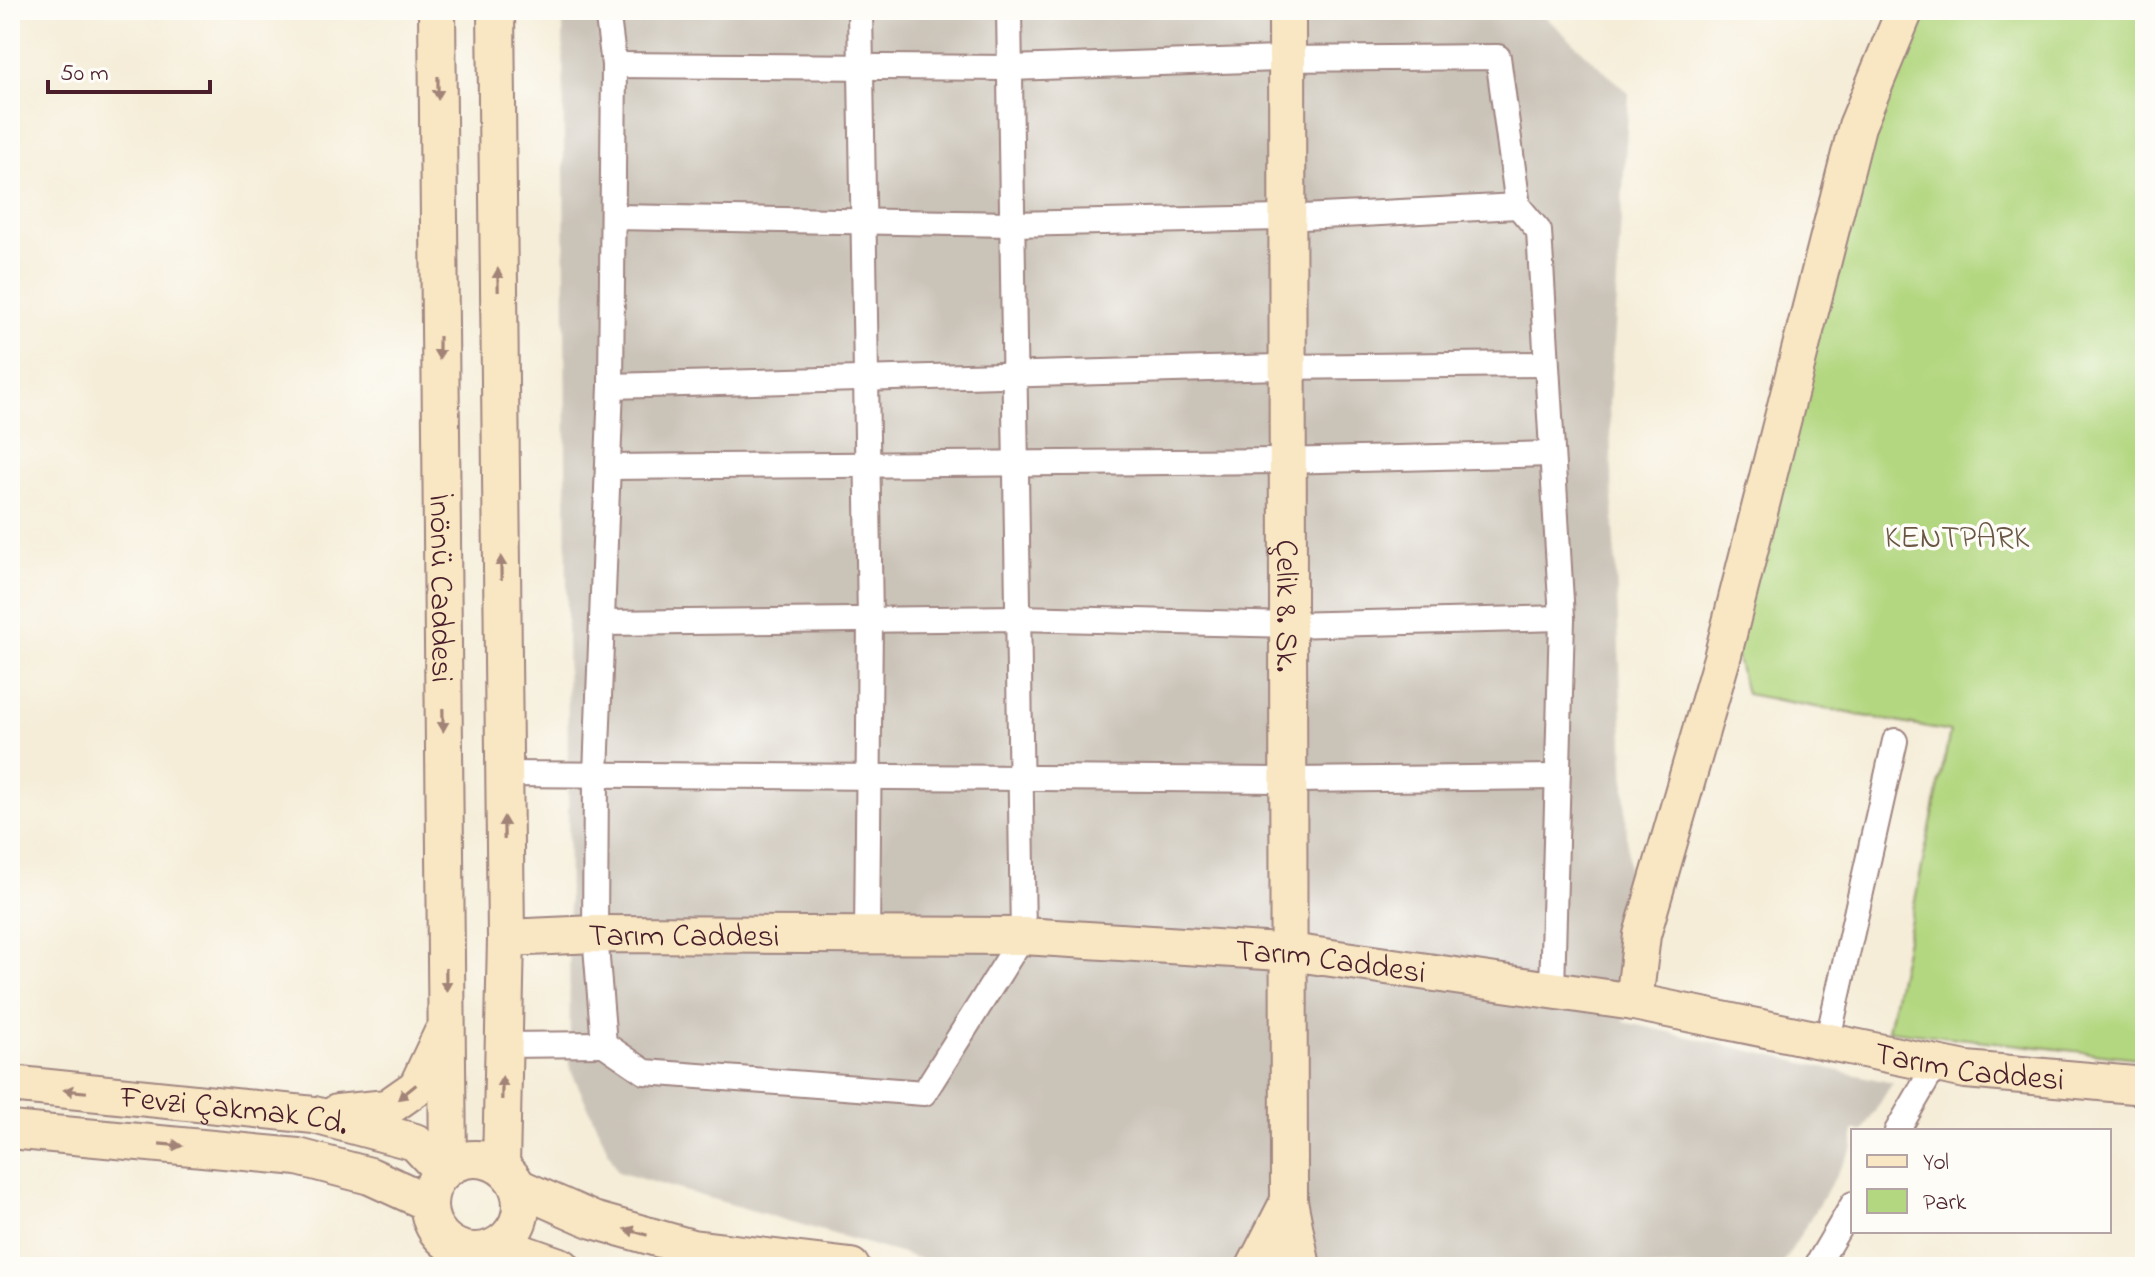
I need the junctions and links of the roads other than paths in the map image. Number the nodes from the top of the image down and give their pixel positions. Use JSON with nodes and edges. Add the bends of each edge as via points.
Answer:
{"nodes":[{"id":1,"x":437,"y":10,"type":"edge"},
{"id":2,"x":496,"y":10,"type":"edge"},
{"id":3,"x":607,"y":10,"type":"edge"},
{"id":4,"x":860,"y":10,"type":"edge"},
{"id":5,"x":1009,"y":10,"type":"edge"},
{"id":6,"x":1287,"y":10,"type":"edge"},
{"id":7,"x":1905,"y":10,"type":"edge"},
{"id":8,"x":1287,"y":59,"type":"junction"},
{"id":9,"x":614,"y":65,"type":"junction"},
{"id":10,"x":859,"y":68,"type":"junction"},
{"id":11,"x":1010,"y":68,"type":"junction"},
{"id":12,"x":1518,"y":206,"type":"junction"},
{"id":13,"x":613,"y":217,"type":"junction"},
{"id":14,"x":1288,"y":218,"type":"junction"},
{"id":15,"x":861,"y":222,"type":"junction"},
{"id":16,"x":1013,"y":224,"type":"junction"},
{"id":17,"x":1546,"y":364,"type":"junction"},
{"id":18,"x":1288,"y":367,"type":"junction"},
{"id":19,"x":1015,"y":374,"type":"junction"},
{"id":20,"x":867,"y":379,"type":"junction"},
{"id":21,"x":611,"y":386,"type":"junction"},
{"id":22,"x":1550,"y":454,"type":"junction"},
{"id":23,"x":1288,"y":461,"type":"junction"},
{"id":24,"x":1016,"y":463,"type":"junction"},
{"id":25,"x":869,"y":464,"type":"junction"},
{"id":26,"x":608,"y":467,"type":"junction"},
{"id":27,"x":1019,"y":618,"type":"junction"},
{"id":28,"x":1562,"y":618,"type":"junction"},
{"id":29,"x":870,"y":620,"type":"junction"},
{"id":30,"x":603,"y":623,"type":"junction"},
{"id":31,"x":1288,"y":625,"type":"junction"},
{"id":32,"x":1895,"y":741,"type":"dead end"},
{"id":33,"x":503,"y":774,"type":"junction"},
{"id":34,"x":596,"y":774,"type":"junction"},
{"id":35,"x":1021,"y":776,"type":"junction"},
{"id":36,"x":870,"y":777,"type":"junction"},
{"id":37,"x":1557,"y":777,"type":"junction"},
{"id":38,"x":1288,"y":780,"type":"junction"},
{"id":39,"x":595,"y":934,"type":"junction"},
{"id":40,"x":1023,"y":936,"type":"junction"},
{"id":41,"x":867,"y":937,"type":"junction"},
{"id":42,"x":506,"y":938,"type":"junction"},
{"id":43,"x":1289,"y":953,"type":"junction"},
{"id":44,"x":1552,"y":990,"type":"junction"},
{"id":45,"x":1634,"y":1002,"type":"junction"},
{"id":46,"x":446,"y":1026,"type":"junction"},
{"id":47,"x":1827,"y":1043,"type":"junction"},
{"id":48,"x":604,"y":1044,"type":"junction"},
{"id":49,"x":503,"y":1045,"type":"junction"},
{"id":50,"x":1936,"y":1064,"type":"junction"},
{"id":51,"x":10,"y":1084,"type":"edge"},
{"id":52,"x":2145,"y":1086,"type":"edge"},
{"id":53,"x":314,"y":1115,"type":"junction"},
{"id":54,"x":1898,"y":1129,"type":"edge"},
{"id":55,"x":10,"y":1130,"type":"edge"},
{"id":56,"x":509,"y":1177,"type":"junction"},
{"id":57,"x":440,"y":1181,"type":"junction"},
{"id":58,"x":1289,"y":1201,"type":"junction"},
{"id":59,"x":1851,"y":1207,"type":"edge"},
{"id":60,"x":439,"y":1252,"type":"edge"},
{"id":61,"x":496,"y":1253,"type":"edge"},
{"id":62,"x":562,"y":1267,"type":"edge"},
{"id":63,"x":851,"y":1267,"type":"edge"},
{"id":64,"x":1255,"y":1267,"type":"edge"},
{"id":65,"x":1302,"y":1267,"type":"edge"},
{"id":66,"x":1816,"y":1267,"type":"edge"}],
"edges":[{"from":1,"to":46,"type":"street","name":"İnönü Caddesi","one_way":true},
{"from":33,"to":2,"type":"street","name":"İnönü Caddesi","one_way":true},
{"from":3,"to":9,"type":"street"},
{"from":4,"to":10,"type":"street"},
{"from":5,"to":11,"type":"street"},
{"from":6,"to":8,"type":"street","name":"Çelik 8. Sk."},
{"from":7,"to":45,"type":"street","via":[[1857,126],[1722,658],[1642,935]]},
{"from":8,"to":11,"type":"street"},
{"from":8,"to":12,"type":"street","via":[[1498,57]]},
{"from":8,"to":14,"type":"street","name":"Çelik 8. Sk."},
{"from":9,"to":10,"type":"street"},
{"from":9,"to":13,"type":"street"},
{"from":10,"to":11,"type":"street"},
{"from":10,"to":15,"type":"street"},
{"from":11,"to":16,"type":"street"},
{"from":12,"to":14,"type":"street"},
{"from":12,"to":17,"type":"street","via":[[1539,231]]},
{"from":13,"to":15,"type":"street"},
{"from":13,"to":21,"type":"street"},
{"from":14,"to":16,"type":"street"},
{"from":14,"to":18,"type":"street","name":"Çelik 8. Sk."},
{"from":15,"to":16,"type":"street"},
{"from":15,"to":20,"type":"street"},
{"from":16,"to":19,"type":"street"},
{"from":17,"to":18,"type":"street"},
{"from":17,"to":22,"type":"street"},
{"from":18,"to":19,"type":"street"},
{"from":18,"to":23,"type":"street","name":"Çelik 8. Sk."},
{"from":19,"to":20,"type":"street"},
{"from":19,"to":24,"type":"street"},
{"from":20,"to":21,"type":"street"},
{"from":20,"to":25,"type":"street"},
{"from":21,"to":26,"type":"street"},
{"from":22,"to":23,"type":"street"},
{"from":22,"to":28,"type":"street"},
{"from":23,"to":24,"type":"street"},
{"from":23,"to":31,"type":"street","name":"Çelik 8. Sk."},
{"from":24,"to":25,"type":"street"},
{"from":24,"to":27,"type":"street"},
{"from":25,"to":26,"type":"street"},
{"from":25,"to":29,"type":"street"},
{"from":26,"to":30,"type":"street"},
{"from":27,"to":29,"type":"street"},
{"from":27,"to":31,"type":"street"},
{"from":27,"to":35,"type":"street"},
{"from":28,"to":31,"type":"street"},
{"from":28,"to":37,"type":"street"},
{"from":29,"to":30,"type":"street"},
{"from":29,"to":36,"type":"street"},
{"from":30,"to":34,"type":"street"},
{"from":31,"to":38,"type":"street","name":"Çelik 8. Sk."},
{"from":32,"to":47,"type":"street"},
{"from":33,"to":34,"type":"street"},
{"from":42,"to":33,"type":"street","name":"İnönü Caddesi","one_way":true},
{"from":34,"to":36,"type":"street"},
{"from":34,"to":39,"type":"street"},
{"from":35,"to":36,"type":"street"},
{"from":35,"to":38,"type":"street"},
{"from":35,"to":40,"type":"street"},
{"from":36,"to":41,"type":"street"},
{"from":37,"to":38,"type":"street"},
{"from":37,"to":44,"type":"street"},
{"from":38,"to":43,"type":"street","name":"Çelik 8. Sk."},
{"from":39,"to":41,"type":"street","name":"Tarım Caddesi"},
{"from":39,"to":42,"type":"street","name":"Tarım Caddesi"},
{"from":39,"to":48,"type":"street"},
{"from":40,"to":41,"type":"street","name":"Tarım Caddesi"},
{"from":40,"to":43,"type":"street","name":"Tarım Caddesi"},
{"from":40,"to":48,"type":"street","via":[[924,1093],[645,1072]]},
{"from":42,"to":49,"type":"street","name":"İnönü Caddesi"},
{"from":43,"to":44,"type":"street","name":"Tarım Caddesi"},
{"from":43,"to":58,"type":"street","name":"Çelik 8. Sk."},
{"from":44,"to":45,"type":"street","name":"Tarım Caddesi"},
{"from":45,"to":47,"type":"street","name":"Tarım Caddesi"},
{"from":46,"to":53,"type":"street","one_way":true,"via":[[417,1087],[387,1108]]},
{"from":46,"to":57,"type":"street","name":"İnönü Caddesi"},
{"from":47,"to":50,"type":"street","name":"Tarım Caddesi"},
{"from":48,"to":49,"type":"street"},
{"from":56,"to":49,"type":"street","name":"İnönü Caddesi","one_way":true},
{"from":50,"to":52,"type":"street","name":"Tarım Caddesi"},
{"from":50,"to":54,"type":"street"},
{"from":53,"to":51,"type":"street","name":"Fevzi Çakmak Cd.","one_way":true},
{"from":53,"to":57,"type":"street","name":"Fevzi Çakmak Cd.","via":[[415,1142]]},
{"from":55,"to":57,"type":"street","name":"Fevzi Çakmak Cd.","one_way":true,"via":[[298,1157],[370,1176]]},
{"from":56,"to":57,"type":"street","via":[[474,1159]]},
{"from":56,"to":61,"type":"street","via":[[521,1213]]},
{"from":63,"to":56,"type":"street","one_way":true,"via":[[692,1248],[593,1220]]},
{"from":57,"to":60,"type":"street","via":[[430,1217]]},
{"from":58,"to":64,"type":"street"},
{"from":58,"to":65,"type":"street","name":"Çelik 8. Sk."},
{"from":59,"to":66,"type":"street"},
{"from":60,"to":61,"type":"street"},
{"from":61,"to":62,"type":"street"}]}
